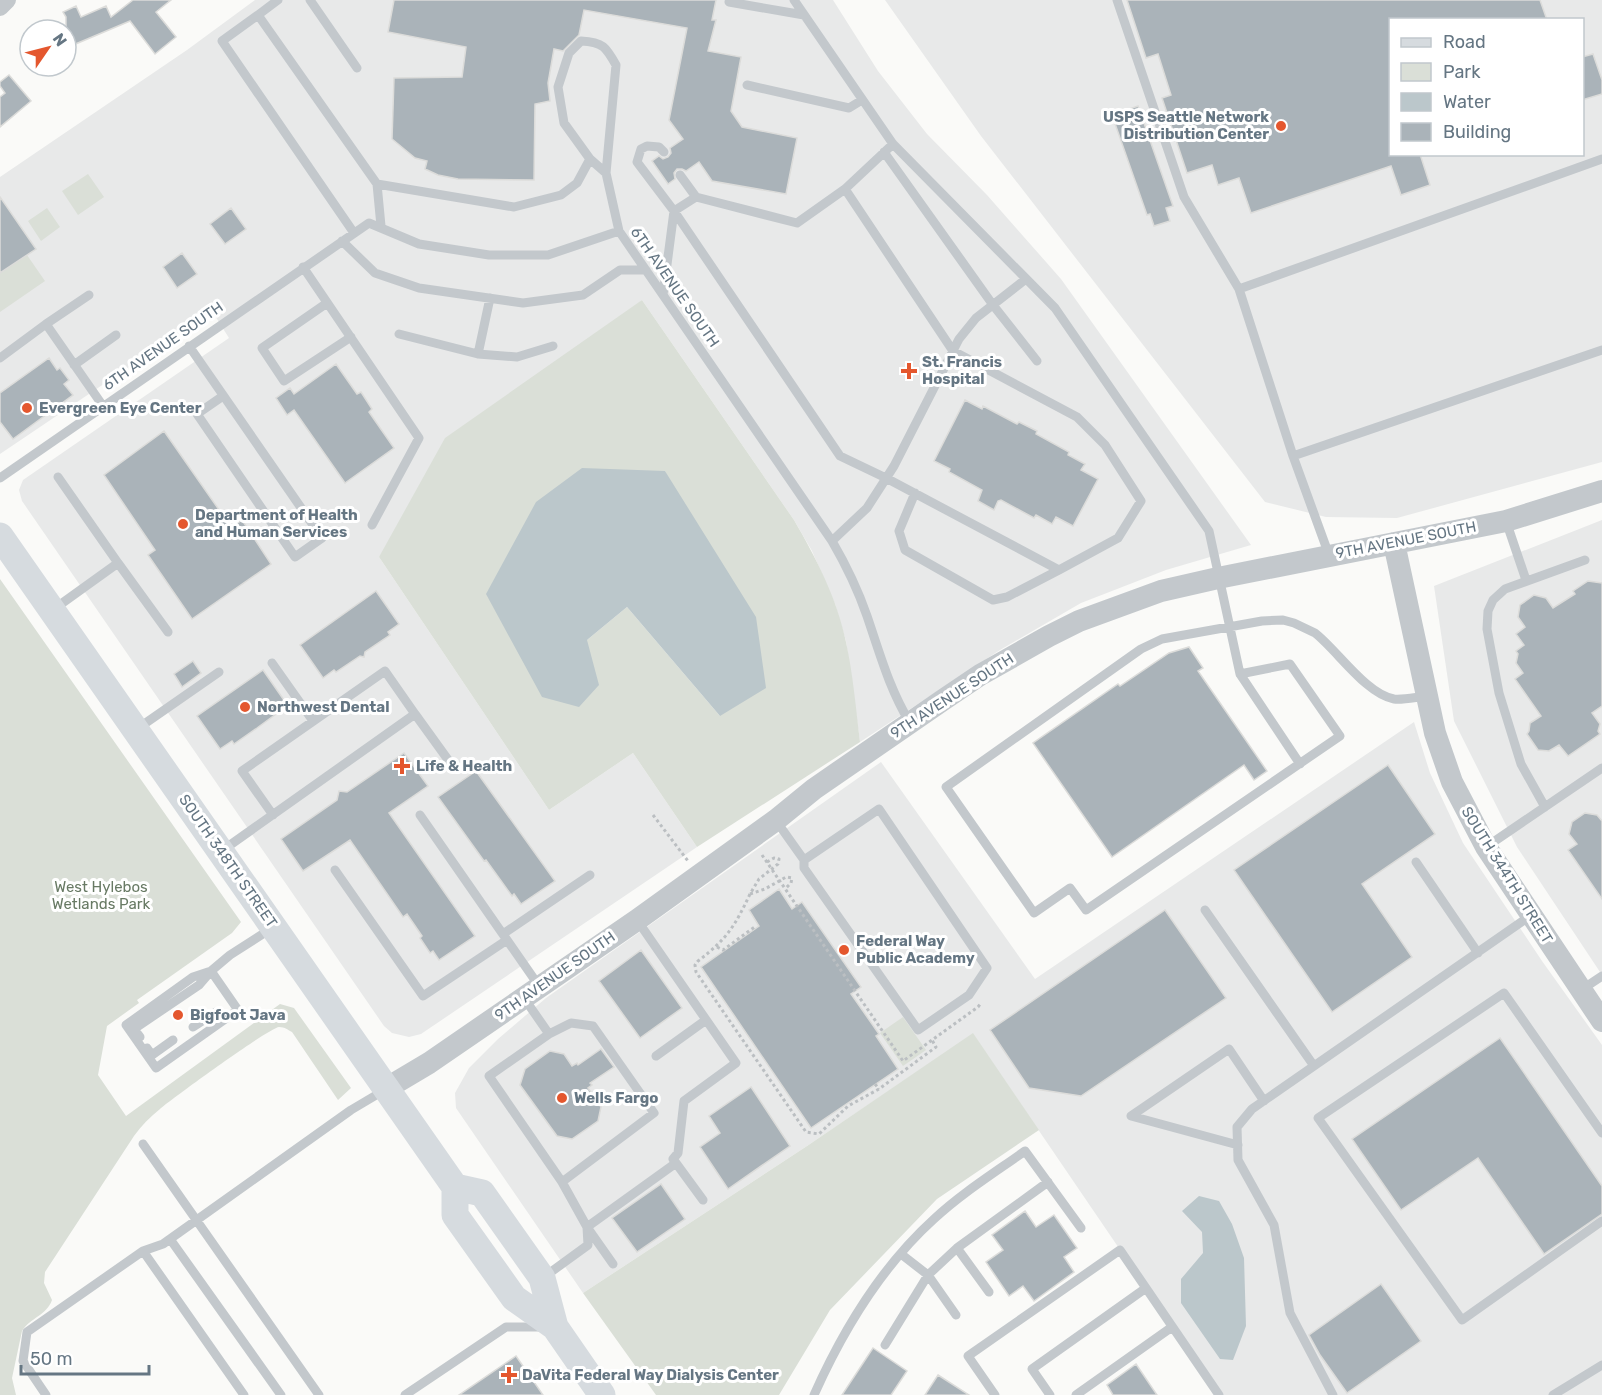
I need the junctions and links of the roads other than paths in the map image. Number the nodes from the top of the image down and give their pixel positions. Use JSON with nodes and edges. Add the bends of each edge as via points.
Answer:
{"nodes":[{"id":1,"x":7,"y":0,"type":"edge"},
{"id":2,"x":278,"y":0,"type":"edge"},
{"id":3,"x":310,"y":0,"type":"edge"},
{"id":4,"x":794,"y":0,"type":"edge"},
{"id":5,"x":1116,"y":0,"type":"edge"},
{"id":6,"x":729,"y":2,"type":"dead end"},
{"id":7,"x":0,"y":7,"type":"edge"},
{"id":8,"x":258,"y":15,"type":"junction"},
{"id":9,"x":804,"y":15,"type":"junction"},
{"id":10,"x":357,"y":68,"type":"dead end"},
{"id":11,"x":747,"y":85,"type":"dead end"},
{"id":12,"x":862,"y":100,"type":"junction"},
{"id":13,"x":892,"y":144,"type":"junction"},
{"id":14,"x":664,"y":152,"type":"dead end"},
{"id":15,"x":884,"y":152,"type":"junction"},
{"id":16,"x":590,"y":159,"type":"junction"},
{"id":17,"x":1602,"y":159,"type":"edge"},
{"id":18,"x":606,"y":173,"type":"junction"},
{"id":19,"x":680,"y":175,"type":"dead end"},
{"id":20,"x":377,"y":184,"type":"junction"},
{"id":21,"x":845,"y":189,"type":"junction"},
{"id":22,"x":696,"y":197,"type":"junction"},
{"id":23,"x":674,"y":211,"type":"junction"},
{"id":24,"x":381,"y":226,"type":"junction"},
{"id":25,"x":619,"y":231,"type":"junction"},
{"id":26,"x":354,"y":233,"type":"junction"},
{"id":27,"x":342,"y":241,"type":"junction"},
{"id":28,"x":303,"y":267,"type":"junction"},
{"id":29,"x":646,"y":270,"type":"junction"},
{"id":30,"x":1026,"y":279,"type":"junction"},
{"id":31,"x":1239,"y":289,"type":"junction"},
{"id":32,"x":88,"y":295,"type":"dead end"},
{"id":33,"x":663,"y":295,"type":"junction"},
{"id":34,"x":490,"y":298,"type":"junction"},
{"id":35,"x":327,"y":303,"type":"junction"},
{"id":36,"x":993,"y":305,"type":"junction"},
{"id":37,"x":46,"y":324,"type":"junction"},
{"id":38,"x":399,"y":334,"type":"dead end"},
{"id":39,"x":116,"y":335,"type":"dead end"},
{"id":40,"x":351,"y":337,"type":"junction"},
{"id":41,"x":189,"y":346,"type":"junction"},
{"id":42,"x":553,"y":346,"type":"dead end"},
{"id":43,"x":1602,"y":350,"type":"edge"},
{"id":44,"x":953,"y":351,"type":"junction"},
{"id":45,"x":478,"y":354,"type":"junction"},
{"id":46,"x":0,"y":358,"type":"edge"},
{"id":47,"x":1037,"y":361,"type":"dead end"},
{"id":48,"x":74,"y":365,"type":"junction"},
{"id":49,"x":224,"y":396,"type":"junction"},
{"id":50,"x":103,"y":406,"type":"junction"},
{"id":51,"x":1293,"y":456,"type":"junction"},
{"id":52,"x":58,"y":477,"type":"dead end"},
{"id":53,"x":0,"y":478,"type":"edge"},
{"id":54,"x":886,"y":478,"type":"junction"},
{"id":55,"x":1602,"y":491,"type":"edge"},
{"id":56,"x":915,"y":493,"type":"junction"},
{"id":57,"x":1506,"y":521,"type":"junction"},
{"id":58,"x":372,"y":525,"type":"dead end"},
{"id":59,"x":0,"y":536,"type":"edge"},
{"id":60,"x":832,"y":541,"type":"junction"},
{"id":61,"x":1394,"y":543,"type":"junction"},
{"id":62,"x":1329,"y":555,"type":"junction"},
{"id":63,"x":1585,"y":560,"type":"dead end"},
{"id":64,"x":118,"y":563,"type":"junction"},
{"id":65,"x":1059,"y":570,"type":"junction"},
{"id":66,"x":1218,"y":578,"type":"junction"},
{"id":67,"x":1526,"y":580,"type":"junction"},
{"id":68,"x":52,"y":610,"type":"junction"},
{"id":69,"x":1229,"y":627,"type":"junction"},
{"id":70,"x":168,"y":632,"type":"dead end"},
{"id":71,"x":273,"y":663,"type":"dead end"},
{"id":72,"x":219,"y":672,"type":"dead end"},
{"id":73,"x":1239,"y":674,"type":"junction"},
{"id":74,"x":1427,"y":696,"type":"junction"},
{"id":75,"x":415,"y":714,"type":"junction"},
{"id":76,"x":313,"y":721,"type":"junction"},
{"id":77,"x":910,"y":723,"type":"junction"},
{"id":78,"x":136,"y":730,"type":"junction"},
{"id":79,"x":1300,"y":764,"type":"junction"},
{"id":80,"x":454,"y":768,"type":"dead end"},
{"id":81,"x":1602,"y":768,"type":"edge"},
{"id":82,"x":1545,"y":807,"type":"junction"},
{"id":83,"x":273,"y":815,"type":"junction"},
{"id":84,"x":420,"y":815,"type":"dead end"},
{"id":85,"x":776,"y":820,"type":"junction"},
{"id":86,"x":1486,"y":848,"type":"junction"},
{"id":87,"x":221,"y":852,"type":"junction"},
{"id":88,"x":804,"y":860,"type":"junction"},
{"id":89,"x":1416,"y":862,"type":"dead end"},
{"id":90,"x":335,"y":870,"type":"dead end"},
{"id":91,"x":590,"y":875,"type":"dead end"},
{"id":92,"x":1205,"y":910,"type":"dead end"},
{"id":93,"x":1530,"y":916,"type":"junction"},
{"id":94,"x":636,"y":920,"type":"junction"},
{"id":95,"x":274,"y":927,"type":"junction"},
{"id":96,"x":505,"y":937,"type":"junction"},
{"id":97,"x":1478,"y":952,"type":"junction"},
{"id":98,"x":211,"y":971,"type":"junction"},
{"id":99,"x":1602,"y":976,"type":"edge"},
{"id":100,"x":1581,"y":990,"type":"junction"},
{"id":101,"x":532,"y":992,"type":"junction"},
{"id":102,"x":227,"y":1017,"type":"junction"},
{"id":103,"x":706,"y":1020,"type":"junction"},
{"id":104,"x":1602,"y":1022,"type":"edge"},
{"id":105,"x":193,"y":1027,"type":"dead end"},
{"id":106,"x":549,"y":1034,"type":"junction"},
{"id":107,"x":174,"y":1040,"type":"dead end"},
{"id":108,"x":656,"y":1056,"type":"dead end"},
{"id":109,"x":1314,"y":1066,"type":"junction"},
{"id":110,"x":387,"y":1088,"type":"junction"},
{"id":111,"x":1264,"y":1101,"type":"junction"},
{"id":112,"x":1602,"y":1133,"type":"edge"},
{"id":113,"x":143,"y":1144,"type":"dead end"},
{"id":114,"x":1238,"y":1145,"type":"junction"},
{"id":115,"x":676,"y":1163,"type":"junction"},
{"id":116,"x":562,"y":1182,"type":"junction"},
{"id":117,"x":1048,"y":1182,"type":"junction"},
{"id":118,"x":455,"y":1187,"type":"junction"},
{"id":119,"x":703,"y":1200,"type":"dead end"},
{"id":120,"x":196,"y":1220,"type":"junction"},
{"id":121,"x":1602,"y":1221,"type":"edge"},
{"id":122,"x":587,"y":1227,"type":"junction"},
{"id":123,"x":1081,"y":1228,"type":"dead end"},
{"id":124,"x":170,"y":1239,"type":"junction"},
{"id":125,"x":957,"y":1248,"type":"junction"},
{"id":126,"x":143,"y":1251,"type":"junction"},
{"id":127,"x":901,"y":1254,"type":"junction"},
{"id":128,"x":613,"y":1264,"type":"dead end"},
{"id":129,"x":928,"y":1275,"type":"junction"},
{"id":130,"x":543,"y":1278,"type":"junction"},
{"id":131,"x":1146,"y":1288,"type":"junction"},
{"id":132,"x":989,"y":1292,"type":"dead end"},
{"id":133,"x":956,"y":1315,"type":"dead end"},
{"id":134,"x":1172,"y":1327,"type":"junction"},
{"id":135,"x":555,"y":1328,"type":"junction"},
{"id":136,"x":885,"y":1345,"type":"dead end"},
{"id":137,"x":1602,"y":1365,"type":"edge"},
{"id":138,"x":46,"y":1395,"type":"edge"},
{"id":139,"x":244,"y":1395,"type":"edge"},
{"id":140,"x":281,"y":1395,"type":"edge"},
{"id":141,"x":319,"y":1395,"type":"edge"},
{"id":142,"x":405,"y":1395,"type":"edge"},
{"id":143,"x":602,"y":1395,"type":"edge"},
{"id":144,"x":814,"y":1395,"type":"edge"},
{"id":145,"x":995,"y":1395,"type":"edge"},
{"id":146,"x":1050,"y":1395,"type":"edge"},
{"id":147,"x":1076,"y":1395,"type":"edge"},
{"id":148,"x":1219,"y":1395,"type":"edge"},
{"id":149,"x":1333,"y":1395,"type":"edge"},
{"id":150,"x":1553,"y":1395,"type":"edge"}],
"edges":[{"from":1,"to":7,"type":"street"},
{"from":2,"to":8,"type":"lane"},
{"from":3,"to":10,"type":"lane"},
{"from":4,"to":9,"type":"lane"},
{"from":5,"to":31,"type":"lane","via":[[1184,197]]},
{"from":6,"to":9,"type":"lane"},
{"from":8,"to":20,"type":"lane"},
{"from":8,"to":26,"type":"lane","via":[[222,41]]},
{"from":9,"to":12,"type":"lane"},
{"from":11,"to":12,"type":"lane","via":[[849,108]]},
{"from":12,"to":13,"type":"lane"},
{"from":13,"to":15,"type":"lane"},
{"from":13,"to":30,"type":"lane"},
{"from":14,"to":23,"type":"lane","via":[[659,147],[647,146],[641,149],[637,162]]},
{"from":15,"to":21,"type":"lane"},
{"from":15,"to":36,"type":"lane"},
{"from":16,"to":18,"type":"lane"},
{"from":16,"to":18,"type":"lane","via":[[564,123],[558,87],[569,53],[581,41],[596,41],[608,50],[616,65]]},
{"from":16,"to":20,"type":"lane","via":[[577,183],[561,195],[514,207]]},
{"from":17,"to":31,"type":"lane"},
{"from":18,"to":25,"type":"lane"},
{"from":19,"to":22,"type":"lane"},
{"from":20,"to":24,"type":"lane"},
{"from":21,"to":22,"type":"lane","via":[[796,223]]},
{"from":21,"to":44,"type":"lane"},
{"from":22,"to":23,"type":"lane"},
{"from":23,"to":33,"type":"lane"},
{"from":23,"to":54,"type":"lane","via":[[840,456]]},
{"from":24,"to":25,"type":"lane","name":"6TH AVENUE SOUTH","via":[[419,244],[489,255],[548,255]]},
{"from":24,"to":26,"type":"lane","name":"6TH AVENUE SOUTH","via":[[369,223]]},
{"from":25,"to":29,"type":"lane","name":"6TH AVENUE SOUTH"},
{"from":26,"to":27,"type":"lane","name":"6TH AVENUE SOUTH"},
{"from":27,"to":28,"type":"lane","name":"6TH AVENUE SOUTH"},
{"from":27,"to":34,"type":"lane","via":[[375,273],[419,288]]},
{"from":28,"to":35,"type":"lane"},
{"from":28,"to":41,"type":"lane","name":"6TH AVENUE SOUTH"},
{"from":29,"to":33,"type":"lane","name":"6TH AVENUE SOUTH"},
{"from":29,"to":34,"type":"lane","via":[[620,270],[583,295],[523,303]]},
{"from":30,"to":36,"type":"lane"},
{"from":30,"to":66,"type":"lane","via":[[1055,308],[1209,531]]},
{"from":31,"to":51,"type":"lane"},
{"from":32,"to":37,"type":"lane"},
{"from":33,"to":60,"type":"lane","name":"6TH AVENUE SOUTH"},
{"from":34,"to":45,"type":"lane"},
{"from":35,"to":40,"type":"lane"},
{"from":35,"to":40,"type":"lane","via":[[262,348],[284,381]]},
{"from":36,"to":44,"type":"lane","via":[[976,318]]},
{"from":36,"to":47,"type":"lane"},
{"from":37,"to":46,"type":"lane"},
{"from":37,"to":48,"type":"lane"},
{"from":38,"to":45,"type":"lane"},
{"from":39,"to":48,"type":"lane"},
{"from":40,"to":58,"type":"lane","via":[[419,438]]},
{"from":41,"to":49,"type":"lane"},
{"from":41,"to":50,"type":"lane","name":"6TH AVENUE SOUTH"},
{"from":42,"to":45,"type":"lane","via":[[517,357]]},
{"from":43,"to":51,"type":"lane"},
{"from":44,"to":54,"type":"lane"},
{"from":44,"to":65,"type":"lane","via":[[1077,417],[1105,445],[1141,501],[1118,538]]},
{"from":48,"to":50,"type":"lane"},
{"from":49,"to":49,"type":"lane","via":[[322,538],[295,557],[197,414]]},
{"from":50,"to":53,"type":"lane","name":"6TH AVENUE SOUTH"},
{"from":51,"to":62,"type":"lane"},
{"from":52,"to":64,"type":"lane"},
{"from":54,"to":56,"type":"lane"},
{"from":54,"to":60,"type":"lane","via":[[867,508]]},
{"from":55,"to":57,"type":"street","name":"9TH AVENUE SOUTH"},
{"from":56,"to":65,"type":"lane"},
{"from":56,"to":65,"type":"lane","via":[[899,531],[905,550],[993,600],[1007,597]]},
{"from":57,"to":61,"type":"street","name":"9TH AVENUE SOUTH"},
{"from":57,"to":67,"type":"lane"},
{"from":59,"to":68,"type":"main road","name":"SOUTH 348TH STREET"},
{"from":60,"to":77,"type":"lane","name":"6TH AVENUE SOUTH","via":[[849,571],[896,699]]},
{"from":61,"to":62,"type":"street","name":"9TH AVENUE SOUTH"},
{"from":61,"to":74,"type":"street","name":"SOUTH 344TH STREET"},
{"from":62,"to":66,"type":"street","name":"9TH AVENUE SOUTH"},
{"from":63,"to":67,"type":"lane"},
{"from":64,"to":68,"type":"lane"},
{"from":64,"to":70,"type":"lane"},
{"from":66,"to":69,"type":"lane"},
{"from":66,"to":77,"type":"street","name":"9TH AVENUE SOUTH","via":[[1161,591],[1079,621],[980,675]]},
{"from":67,"to":82,"type":"lane","via":[[1505,589],[1493,600],[1487,629],[1499,693],[1521,764]]},
{"from":68,"to":78,"type":"main road","name":"SOUTH 348TH STREET"},
{"from":69,"to":73,"type":"lane"},
{"from":69,"to":74,"type":"lane","via":[[1272,620],[1294,623],[1324,640],[1378,692],[1395,699]]},
{"from":69,"to":79,"type":"lane","via":[[1162,639],[1141,649],[946,788],[1034,913],[1070,888],[1086,910]]},
{"from":71,"to":76,"type":"lane"},
{"from":72,"to":78,"type":"lane"},
{"from":73,"to":79,"type":"lane"},
{"from":73,"to":79,"type":"lane","via":[[1290,664],[1340,736]]},
{"from":74,"to":86,"type":"street","name":"SOUTH 344TH STREET","via":[[1452,782]]},
{"from":75,"to":76,"type":"lane","via":[[385,671]]},
{"from":75,"to":80,"type":"lane"},
{"from":75,"to":83,"type":"lane"},
{"from":76,"to":83,"type":"lane","via":[[242,771]]},
{"from":77,"to":85,"type":"street","name":"9TH AVENUE SOUTH"},
{"from":78,"to":87,"type":"main road","name":"SOUTH 348TH STREET"},
{"from":81,"to":82,"type":"lane"},
{"from":82,"to":86,"type":"lane"},
{"from":83,"to":87,"type":"lane"},
{"from":84,"to":96,"type":"lane"},
{"from":85,"to":88,"type":"lane"},
{"from":85,"to":94,"type":"street","name":"9TH AVENUE SOUTH"},
{"from":86,"to":93,"type":"street","name":"SOUTH 344TH STREET"},
{"from":87,"to":95,"type":"main road","name":"SOUTH 348TH STREET"},
{"from":88,"to":88,"type":"lane","via":[[804,868],[918,1030],[969,994],[987,968],[879,809]]},
{"from":89,"to":97,"type":"lane"},
{"from":90,"to":96,"type":"lane","via":[[423,996]]},
{"from":91,"to":96,"type":"lane"},
{"from":92,"to":109,"type":"lane"},
{"from":93,"to":97,"type":"lane"},
{"from":93,"to":100,"type":"street","name":"SOUTH 344TH STREET"},
{"from":94,"to":101,"type":"street","name":"9TH AVENUE SOUTH"},
{"from":94,"to":103,"type":"lane"},
{"from":95,"to":98,"type":"lane"},
{"from":95,"to":110,"type":"main road","name":"SOUTH 348TH STREET"},
{"from":96,"to":101,"type":"lane"},
{"from":97,"to":109,"type":"lane"},
{"from":98,"to":102,"type":"lane","via":[[238,1010]]},
{"from":98,"to":102,"type":"lane","via":[[193,977],[126,1025],[156,1068]]},
{"from":98,"to":107,"type":"lane","via":[[199,985],[134,1029],[152,1055]]},
{"from":99,"to":100,"type":"lane"},
{"from":100,"to":104,"type":"street","name":"SOUTH 344TH STREET"},
{"from":101,"to":106,"type":"lane"},
{"from":101,"to":110,"type":"street","name":"9TH AVENUE SOUTH"},
{"from":102,"to":105,"type":"lane","via":[[216,1012]]},
{"from":103,"to":108,"type":"lane"},
{"from":103,"to":115,"type":"lane","via":[[736,1063],[684,1101],[678,1153],[673,1159]]},
{"from":106,"to":116,"type":"lane","via":[[489,1076]]},
{"from":106,"to":116,"type":"lane","via":[[571,1023],[593,1026],[654,1113]]},
{"from":109,"to":111,"type":"lane"},
{"from":110,"to":118,"type":"main road","name":"SOUTH 348TH STREET"},
{"from":110,"to":120,"type":"lane"},
{"from":111,"to":114,"type":"lane","via":[[1237,1127]]},
{"from":111,"to":114,"type":"lane","via":[[1229,1049],[1131,1116]]},
{"from":112,"to":121,"type":"lane","via":[[1504,993],[1318,1118],[1461,1320]]},
{"from":113,"to":120,"type":"lane"},
{"from":114,"to":149,"type":"lane","via":[[1238,1160],[1274,1225],[1290,1313]]},
{"from":115,"to":119,"type":"lane"},
{"from":115,"to":122,"type":"lane"},
{"from":116,"to":122,"type":"lane"},
{"from":117,"to":123,"type":"lane"},
{"from":117,"to":125,"type":"lane"},
{"from":117,"to":127,"type":"lane","via":[[1025,1151],[967,1191]]},
{"from":118,"to":130,"type":"main road","via":[[482,1193]]},
{"from":118,"to":135,"type":"main road","via":[[455,1215],[514,1298]]},
{"from":120,"to":124,"type":"lane"},
{"from":120,"to":141,"type":"lane"},
{"from":122,"to":128,"type":"lane"},
{"from":122,"to":130,"type":"lane","via":[[588,1245]]},
{"from":124,"to":126,"type":"lane"},
{"from":124,"to":140,"type":"lane"},
{"from":125,"to":129,"type":"lane"},
{"from":125,"to":132,"type":"lane"},
{"from":126,"to":138,"type":"lane","via":[[27,1332],[23,1361]]},
{"from":126,"to":139,"type":"lane"},
{"from":127,"to":129,"type":"lane"},
{"from":127,"to":144,"type":"lane","via":[[849,1325]]},
{"from":129,"to":133,"type":"lane"},
{"from":129,"to":136,"type":"lane"},
{"from":130,"to":135,"type":"main road"},
{"from":131,"to":134,"type":"lane"},
{"from":131,"to":145,"type":"lane","via":[[1120,1250],[968,1356]]},
{"from":131,"to":146,"type":"lane","via":[[1032,1370]]},
{"from":134,"to":147,"type":"lane"},
{"from":134,"to":148,"type":"lane"},
{"from":135,"to":142,"type":"lane","via":[[506,1327]]},
{"from":135,"to":143,"type":"main road"},
{"from":137,"to":150,"type":"lane"}]}
